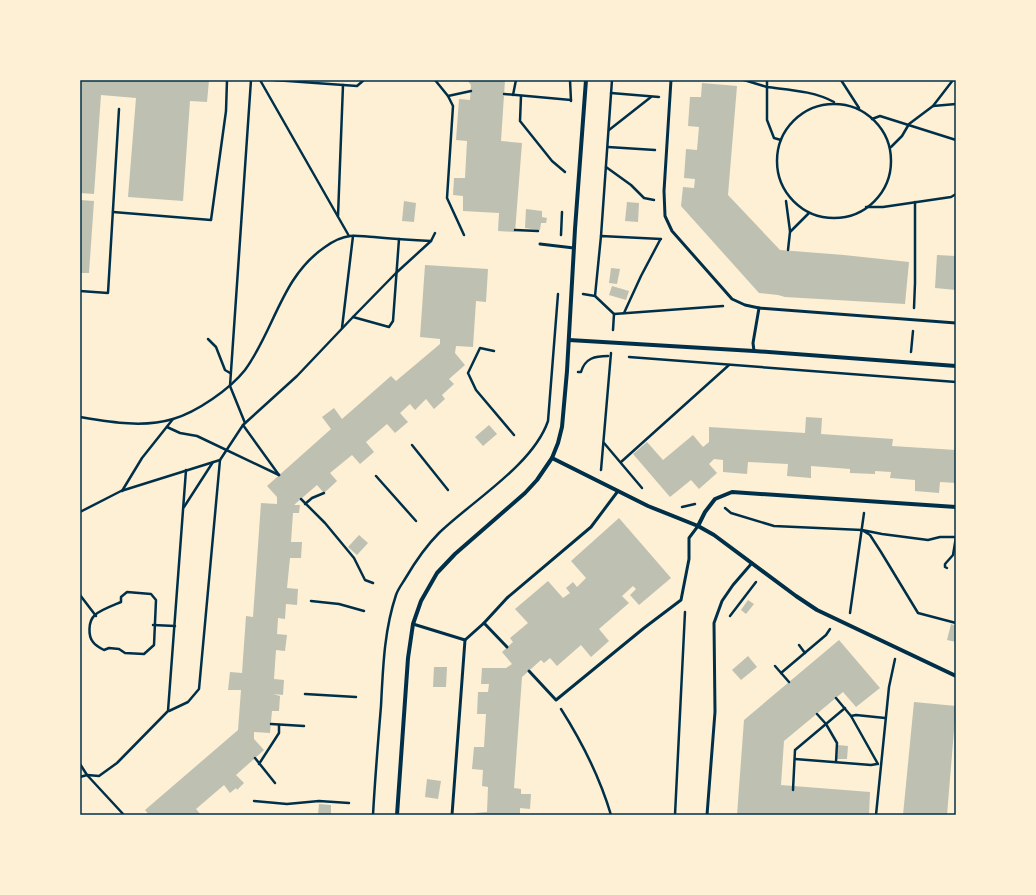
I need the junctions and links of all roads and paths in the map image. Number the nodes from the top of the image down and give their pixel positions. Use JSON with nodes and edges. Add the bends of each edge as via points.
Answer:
{"nodes":[{"id":1,"x":227,"y":80,"type":"edge"},
{"id":2,"x":251,"y":80,"type":"edge"},
{"id":3,"x":260,"y":80,"type":"edge"},
{"id":4,"x":274,"y":80,"type":"edge"},
{"id":5,"x":364,"y":80,"type":"edge"},
{"id":6,"x":435,"y":80,"type":"edge"},
{"id":7,"x":516,"y":80,"type":"edge"},
{"id":8,"x":570,"y":80,"type":"edge"},
{"id":9,"x":586,"y":80,"type":"edge"},
{"id":10,"x":612,"y":80,"type":"edge"},
{"id":11,"x":671,"y":80,"type":"edge"},
{"id":12,"x":744,"y":80,"type":"edge"},
{"id":13,"x":768,"y":80,"type":"edge"},
{"id":14,"x":841,"y":80,"type":"edge"},
{"id":15,"x":953,"y":80,"type":"edge"},
{"id":16,"x":343,"y":85,"type":"junction"},
{"id":17,"x":767,"y":87,"type":"junction"},
{"id":18,"x":471,"y":92,"type":"dead end"},
{"id":19,"x":611,"y":93,"type":"junction"},
{"id":20,"x":504,"y":94,"type":"dead end"},
{"id":21,"x":513,"y":95,"type":"junction"},
{"id":22,"x":448,"y":96,"type":"junction"},
{"id":23,"x":521,"y":96,"type":"junction"},
{"id":24,"x":652,"y":96,"type":"junction"},
{"id":25,"x":670,"y":98,"type":"junction"},
{"id":26,"x":571,"y":100,"type":"junction"},
{"id":27,"x":835,"y":103,"type":"junction"},
{"id":28,"x":956,"y":104,"type":"edge"},
{"id":29,"x":933,"y":106,"type":"junction"},
{"id":30,"x":570,"y":108,"type":"dead end"},
{"id":31,"x":119,"y":109,"type":"dead end"},
{"id":32,"x":859,"y":109,"type":"junction"},
{"id":33,"x":872,"y":118,"type":"junction"},
{"id":34,"x":909,"y":124,"type":"junction"},
{"id":35,"x":609,"y":130,"type":"junction"},
{"id":36,"x":781,"y":140,"type":"junction"},
{"id":37,"x":956,"y":140,"type":"edge"},
{"id":38,"x":608,"y":147,"type":"junction"},
{"id":39,"x":891,"y":147,"type":"junction"},
{"id":40,"x":667,"y":150,"type":"junction"},
{"id":41,"x":566,"y":165,"type":"dead end"},
{"id":42,"x":606,"y":166,"type":"junction"},
{"id":43,"x":956,"y":194,"type":"edge"},
{"id":44,"x":786,"y":201,"type":"dead end"},
{"id":45,"x":664,"y":202,"type":"junction"},
{"id":46,"x":915,"y":202,"type":"junction"},
{"id":47,"x":866,"y":207,"type":"junction"},
{"id":48,"x":113,"y":212,"type":"junction"},
{"id":49,"x":809,"y":213,"type":"junction"},
{"id":50,"x":338,"y":216,"type":"junction"},
{"id":51,"x":790,"y":232,"type":"junction"},
{"id":52,"x":435,"y":233,"type":"dead end"},
{"id":53,"x":464,"y":235,"type":"dead end"},
{"id":54,"x":349,"y":236,"type":"junction"},
{"id":55,"x":353,"y":236,"type":"junction"},
{"id":56,"x":601,"y":236,"type":"junction"},
{"id":57,"x":399,"y":239,"type":"junction"},
{"id":58,"x":431,"y":241,"type":"junction"},
{"id":59,"x":540,"y":244,"type":"dead end"},
{"id":60,"x":574,"y":248,"type":"junction"},
{"id":61,"x":788,"y":250,"type":"dead end"},
{"id":62,"x":396,"y":273,"type":"junction"},
{"id":63,"x":80,"y":291,"type":"edge"},
{"id":64,"x":580,"y":294,"type":"dead end"},
{"id":65,"x":595,"y":296,"type":"junction"},
{"id":66,"x":724,"y":306,"type":"dead end"},
{"id":67,"x":759,"y":308,"type":"junction"},
{"id":68,"x":624,"y":313,"type":"junction"},
{"id":69,"x":614,"y":314,"type":"junction"},
{"id":70,"x":353,"y":316,"type":"junction"},
{"id":71,"x":913,"y":320,"type":"junction"},
{"id":72,"x":956,"y":323,"type":"edge"},
{"id":73,"x":913,"y":327,"type":"dead end"},
{"id":74,"x":342,"y":329,"type":"junction"},
{"id":75,"x":613,"y":333,"type":"dead end"},
{"id":76,"x":208,"y":339,"type":"dead end"},
{"id":77,"x":569,"y":340,"type":"junction"},
{"id":78,"x":611,"y":350,"type":"dead end"},
{"id":79,"x":494,"y":351,"type":"dead end"},
{"id":80,"x":754,"y":351,"type":"junction"},
{"id":81,"x":611,"y":356,"type":"junction"},
{"id":82,"x":626,"y":357,"type":"dead end"},
{"id":83,"x":909,"y":362,"type":"junction"},
{"id":84,"x":729,"y":365,"type":"junction"},
{"id":85,"x":956,"y":366,"type":"edge"},
{"id":86,"x":576,"y":371,"type":"dead end"},
{"id":87,"x":231,"y":374,"type":"junction"},
{"id":88,"x":956,"y":382,"type":"edge"},
{"id":89,"x":230,"y":386,"type":"junction"},
{"id":90,"x":80,"y":418,"type":"edge"},
{"id":91,"x":173,"y":419,"type":"junction"},
{"id":92,"x":244,"y":424,"type":"junction"},
{"id":93,"x":167,"y":427,"type":"junction"},
{"id":94,"x":514,"y":435,"type":"dead end"},
{"id":95,"x":604,"y":443,"type":"junction"},
{"id":96,"x":412,"y":445,"type":"dead end"},
{"id":97,"x":225,"y":450,"type":"junction"},
{"id":98,"x":552,"y":458,"type":"junction"},
{"id":99,"x":220,"y":460,"type":"junction"},
{"id":100,"x":213,"y":462,"type":"junction"},
{"id":101,"x":621,"y":462,"type":"junction"},
{"id":102,"x":186,"y":470,"type":"junction"},
{"id":103,"x":601,"y":472,"type":"dead end"},
{"id":104,"x":376,"y":476,"type":"dead end"},
{"id":105,"x":448,"y":490,"type":"dead end"},
{"id":106,"x":643,"y":490,"type":"dead end"},
{"id":107,"x":121,"y":491,"type":"junction"},
{"id":108,"x":618,"y":491,"type":"junction"},
{"id":109,"x":324,"y":493,"type":"dead end"},
{"id":110,"x":301,"y":499,"type":"dead end"},
{"id":111,"x":715,"y":499,"type":"junction"},
{"id":112,"x":866,"y":500,"type":"junction"},
{"id":113,"x":305,"y":504,"type":"junction"},
{"id":114,"x":678,"y":506,"type":"dead end"},
{"id":115,"x":956,"y":506,"type":"edge"},
{"id":116,"x":184,"y":507,"type":"junction"},
{"id":117,"x":80,"y":512,"type":"edge"},
{"id":118,"x":416,"y":520,"type":"dead end"},
{"id":119,"x":698,"y":526,"type":"junction"},
{"id":120,"x":862,"y":530,"type":"junction"},
{"id":121,"x":752,"y":563,"type":"junction"},
{"id":122,"x":947,"y":568,"type":"dead end"},
{"id":123,"x":757,"y":581,"type":"dead end"},
{"id":124,"x":373,"y":583,"type":"dead end"},
{"id":125,"x":80,"y":595,"type":"edge"},
{"id":126,"x":681,"y":600,"type":"junction"},
{"id":127,"x":311,"y":601,"type":"dead end"},
{"id":128,"x":364,"y":611,"type":"dead end"},
{"id":129,"x":96,"y":615,"type":"junction"},
{"id":130,"x":484,"y":623,"type":"junction"},
{"id":131,"x":714,"y":623,"type":"junction"},
{"id":132,"x":956,"y":623,"type":"edge"},
{"id":133,"x":413,"y":624,"type":"junction"},
{"id":134,"x":849,"y":624,"type":"junction"},
{"id":135,"x":154,"y":625,"type":"junction"},
{"id":136,"x":175,"y":626,"type":"junction"},
{"id":137,"x":830,"y":629,"type":"dead end"},
{"id":138,"x":465,"y":640,"type":"junction"},
{"id":139,"x":799,"y":645,"type":"dead end"},
{"id":140,"x":507,"y":647,"type":"dead end"},
{"id":141,"x":900,"y":649,"type":"junction"},
{"id":142,"x":805,"y":653,"type":"junction"},
{"id":143,"x":774,"y":666,"type":"dead end"},
{"id":144,"x":529,"y":671,"type":"dead end"},
{"id":145,"x":781,"y":673,"type":"junction"},
{"id":146,"x":956,"y":676,"type":"edge"},
{"id":147,"x":789,"y":682,"type":"dead end"},
{"id":148,"x":306,"y":694,"type":"dead end"},
{"id":149,"x":356,"y":697,"type":"dead end"},
{"id":150,"x":836,"y":698,"type":"dead end"},
{"id":151,"x":556,"y":700,"type":"junction"},
{"id":152,"x":844,"y":708,"type":"junction"},
{"id":153,"x":168,"y":711,"type":"junction"},
{"id":154,"x":817,"y":714,"type":"dead end"},
{"id":155,"x":851,"y":716,"type":"junction"},
{"id":156,"x":885,"y":718,"type":"junction"},
{"id":157,"x":271,"y":724,"type":"dead end"},
{"id":158,"x":279,"y":724,"type":"junction"},
{"id":159,"x":826,"y":724,"type":"junction"},
{"id":160,"x":304,"y":726,"type":"dead end"},
{"id":161,"x":255,"y":758,"type":"dead end"},
{"id":162,"x":795,"y":759,"type":"junction"},
{"id":163,"x":836,"y":762,"type":"junction"},
{"id":164,"x":80,"y":764,"type":"edge"},
{"id":165,"x":260,"y":764,"type":"junction"},
{"id":166,"x":877,"y":764,"type":"junction"},
{"id":167,"x":881,"y":765,"type":"junction"},
{"id":168,"x":87,"y":775,"type":"junction"},
{"id":169,"x":80,"y":778,"type":"edge"},
{"id":170,"x":275,"y":783,"type":"dead end"},
{"id":171,"x":793,"y":790,"type":"dead end"},
{"id":172,"x":254,"y":801,"type":"dead end"},
{"id":173,"x":349,"y":803,"type":"dead end"},
{"id":174,"x":374,"y":806,"type":"dead end"},
{"id":175,"x":124,"y":815,"type":"edge"},
{"id":176,"x":373,"y":815,"type":"edge"},
{"id":177,"x":397,"y":815,"type":"edge"},
{"id":178,"x":452,"y":815,"type":"edge"},
{"id":179,"x":611,"y":815,"type":"edge"},
{"id":180,"x":675,"y":815,"type":"edge"},
{"id":181,"x":707,"y":815,"type":"edge"},
{"id":182,"x":876,"y":815,"type":"edge"}],
"edges":[{"from":1,"to":48,"type":"path","via":[[226,111],[211,220]]},
{"from":2,"to":87,"type":"path"},
{"from":3,"to":50,"type":"path"},
{"from":4,"to":16,"type":"path"},
{"from":5,"to":16,"type":"path","via":[[357,86]]},
{"from":6,"to":22,"type":"path"},
{"from":7,"to":21,"type":"path"},
{"from":8,"to":26,"type":"path"},
{"from":9,"to":60,"type":"street"},
{"from":10,"to":19,"type":"path"},
{"from":11,"to":25,"type":"lane"},
{"from":12,"to":17,"type":"path"},
{"from":13,"to":17,"type":"path"},
{"from":14,"to":32,"type":"path"},
{"from":15,"to":29,"type":"path"},
{"from":16,"to":50,"type":"path"},
{"from":17,"to":27,"type":"path","via":[[824,96]]},
{"from":17,"to":36,"type":"path","via":[[767,120],[774,138]]},
{"from":18,"to":22,"type":"path"},
{"from":19,"to":24,"type":"path"},
{"from":19,"to":35,"type":"path"},
{"from":20,"to":21,"type":"path"},
{"from":21,"to":23,"type":"path"},
{"from":22,"to":53,"type":"path","via":[[453,106],[447,198]]},
{"from":23,"to":26,"type":"path"},
{"from":23,"to":41,"type":"path","via":[[520,121],[552,161],[565,172]]},
{"from":24,"to":25,"type":"path"},
{"from":24,"to":35,"type":"path"},
{"from":25,"to":40,"type":"lane"},
{"from":26,"to":30,"type":"path"},
{"from":27,"to":32,"type":"path"},
{"from":27,"to":36,"type":"path","via":[[817,105],[800,114],[789,125]]},
{"from":28,"to":29,"type":"path"},
{"from":29,"to":34,"type":"path"},
{"from":31,"to":48,"type":"path"},
{"from":32,"to":33,"type":"path"},
{"from":33,"to":34,"type":"path","via":[[880,116]]},
{"from":33,"to":39,"type":"path"},
{"from":34,"to":37,"type":"path"},
{"from":34,"to":39,"type":"path"},
{"from":35,"to":38,"type":"path"},
{"from":36,"to":49,"type":"path","via":[[777,160],[782,183],[792,200]]},
{"from":38,"to":40,"type":"path"},
{"from":38,"to":42,"type":"path"},
{"from":39,"to":47,"type":"path","via":[[890,171],[886,185]]},
{"from":40,"to":45,"type":"lane"},
{"from":42,"to":45,"type":"path","via":[[631,184],[644,198]]},
{"from":42,"to":56,"type":"path"},
{"from":43,"to":46,"type":"path"},
{"from":44,"to":51,"type":"path"},
{"from":45,"to":67,"type":"lane","via":[[672,231],[732,300]]},
{"from":46,"to":47,"type":"path"},
{"from":46,"to":71,"type":"path"},
{"from":47,"to":49,"type":"path","via":[[846,217],[831,218]]},
{"from":48,"to":63,"type":"path","via":[[108,294]]},
{"from":49,"to":51,"type":"path"},
{"from":50,"to":54,"type":"path"},
{"from":51,"to":61,"type":"path"},
{"from":52,"to":58,"type":"path"},
{"from":54,"to":55,"type":"path"},
{"from":54,"to":89,"type":"path","via":[[330,243],[313,255],[299,270],[248,364]]},
{"from":55,"to":57,"type":"path"},
{"from":55,"to":74,"type":"path"},
{"from":56,"to":65,"type":"path"},
{"from":56,"to":68,"type":"path","via":[[660,239]]},
{"from":57,"to":58,"type":"path"},
{"from":57,"to":62,"type":"path"},
{"from":58,"to":62,"type":"path"},
{"from":59,"to":60,"type":"lane"},
{"from":60,"to":77,"type":"street"},
{"from":62,"to":70,"type":"path"},
{"from":62,"to":70,"type":"path","via":[[393,321],[389,327]]},
{"from":64,"to":65,"type":"path"},
{"from":65,"to":69,"type":"path"},
{"from":66,"to":68,"type":"path"},
{"from":67,"to":71,"type":"lane"},
{"from":67,"to":80,"type":"lane"},
{"from":68,"to":69,"type":"path"},
{"from":69,"to":75,"type":"path"},
{"from":70,"to":74,"type":"path"},
{"from":71,"to":72,"type":"lane"},
{"from":73,"to":83,"type":"path"},
{"from":74,"to":92,"type":"path","via":[[297,376]]},
{"from":76,"to":87,"type":"path","via":[[216,347],[225,370]]},
{"from":77,"to":80,"type":"street"},
{"from":77,"to":98,"type":"street","via":[[562,426]]},
{"from":78,"to":81,"type":"path"},
{"from":79,"to":94,"type":"path","via":[[480,348],[468,373],[476,390]]},
{"from":80,"to":83,"type":"street"},
{"from":81,"to":86,"type":"path","via":[[591,358],[581,372]]},
{"from":81,"to":95,"type":"path"},
{"from":82,"to":84,"type":"path"},
{"from":83,"to":85,"type":"street"},
{"from":84,"to":88,"type":"path"},
{"from":84,"to":101,"type":"path"},
{"from":87,"to":89,"type":"path"},
{"from":89,"to":91,"type":"path","via":[[202,406]]},
{"from":89,"to":92,"type":"path"},
{"from":90,"to":91,"type":"path","via":[[147,424]]},
{"from":91,"to":93,"type":"path"},
{"from":92,"to":97,"type":"path"},
{"from":92,"to":97,"type":"path","via":[[279,475]]},
{"from":93,"to":97,"type":"path","via":[[180,433],[197,436]]},
{"from":93,"to":107,"type":"path","via":[[142,458]]},
{"from":95,"to":101,"type":"path"},
{"from":95,"to":103,"type":"path"},
{"from":96,"to":105,"type":"path"},
{"from":97,"to":99,"type":"path"},
{"from":98,"to":108,"type":"street"},
{"from":98,"to":133,"type":"street","via":[[525,493],[437,573],[421,601]]},
{"from":99,"to":100,"type":"path"},
{"from":99,"to":153,"type":"path","via":[[199,688],[188,702]]},
{"from":100,"to":102,"type":"path"},
{"from":100,"to":116,"type":"path"},
{"from":101,"to":106,"type":"path"},
{"from":102,"to":107,"type":"path"},
{"from":102,"to":116,"type":"path"},
{"from":104,"to":118,"type":"path"},
{"from":107,"to":117,"type":"path"},
{"from":108,"to":119,"type":"street"},
{"from":108,"to":130,"type":"lane","via":[[590,527],[507,598]]},
{"from":109,"to":113,"type":"path"},
{"from":110,"to":113,"type":"path"},
{"from":111,"to":112,"type":"street","via":[[732,492]]},
{"from":111,"to":114,"type":"path","via":[[709,494],[694,504]]},
{"from":111,"to":119,"type":"street"},
{"from":111,"to":120,"type":"path","via":[[731,512],[774,526]]},
{"from":112,"to":115,"type":"street"},
{"from":112,"to":120,"type":"path"},
{"from":113,"to":124,"type":"path","via":[[354,558],[365,580]]},
{"from":116,"to":136,"type":"path"},
{"from":119,"to":121,"type":"street"},
{"from":119,"to":126,"type":"lane","via":[[689,538],[689,559]]},
{"from":120,"to":122,"type":"path","via":[[928,540],[956,537],[953,556],[945,564]]},
{"from":120,"to":132,"type":"path","via":[[870,536],[881,552],[918,613]]},
{"from":120,"to":134,"type":"path"},
{"from":121,"to":131,"type":"lane","via":[[722,601]]},
{"from":121,"to":134,"type":"street","via":[[817,610]]},
{"from":123,"to":131,"type":"path","via":[[723,624]]},
{"from":125,"to":129,"type":"path"},
{"from":126,"to":151,"type":"lane"},
{"from":126,"to":180,"type":"path","via":[[685,614]]},
{"from":127,"to":128,"type":"path","via":[[339,604]]},
{"from":129,"to":135,"type":"path","via":[[120,602],[121,597],[127,592],[151,594],[156,600]]},
{"from":129,"to":135,"type":"path","via":[[89,630],[93,642],[104,650],[109,648],[119,649],[125,653],[144,654],[154,645]]},
{"from":130,"to":138,"type":"lane"},
{"from":130,"to":140,"type":"lane"},
{"from":131,"to":181,"type":"lane","via":[[715,712]]},
{"from":133,"to":138,"type":"lane"},
{"from":133,"to":177,"type":"street","via":[[408,658]]},
{"from":134,"to":141,"type":"street"},
{"from":135,"to":136,"type":"path"},
{"from":136,"to":153,"type":"path"},
{"from":137,"to":142,"type":"path"},
{"from":138,"to":178,"type":"lane"},
{"from":139,"to":142,"type":"path"},
{"from":141,"to":146,"type":"street"},
{"from":141,"to":156,"type":"path","via":[[894,660]]},
{"from":142,"to":145,"type":"path"},
{"from":143,"to":145,"type":"path"},
{"from":144,"to":151,"type":"lane"},
{"from":145,"to":147,"type":"path"},
{"from":148,"to":149,"type":"path"},
{"from":150,"to":152,"type":"path"},
{"from":151,"to":179,"type":"path","via":[[603,789]]},
{"from":152,"to":155,"type":"path"},
{"from":152,"to":159,"type":"path"},
{"from":153,"to":168,"type":"path","via":[[116,763],[99,776]]},
{"from":154,"to":159,"type":"path"},
{"from":155,"to":156,"type":"path"},
{"from":155,"to":166,"type":"path"},
{"from":156,"to":167,"type":"path"},
{"from":157,"to":158,"type":"path"},
{"from":158,"to":160,"type":"path"},
{"from":158,"to":165,"type":"path","via":[[279,733]]},
{"from":159,"to":162,"type":"path","via":[[795,750]]},
{"from":159,"to":163,"type":"path","via":[[837,743]]},
{"from":161,"to":165,"type":"path"},
{"from":162,"to":163,"type":"path"},
{"from":162,"to":171,"type":"path"},
{"from":163,"to":166,"type":"path"},
{"from":164,"to":168,"type":"path"},
{"from":165,"to":170,"type":"path"},
{"from":166,"to":167,"type":"path"},
{"from":167,"to":182,"type":"path"},
{"from":168,"to":169,"type":"path"},
{"from":168,"to":175,"type":"path"},
{"from":172,"to":173,"type":"path","via":[[287,804],[319,801]]},
{"from":174,"to":176,"type":"path"}]}
